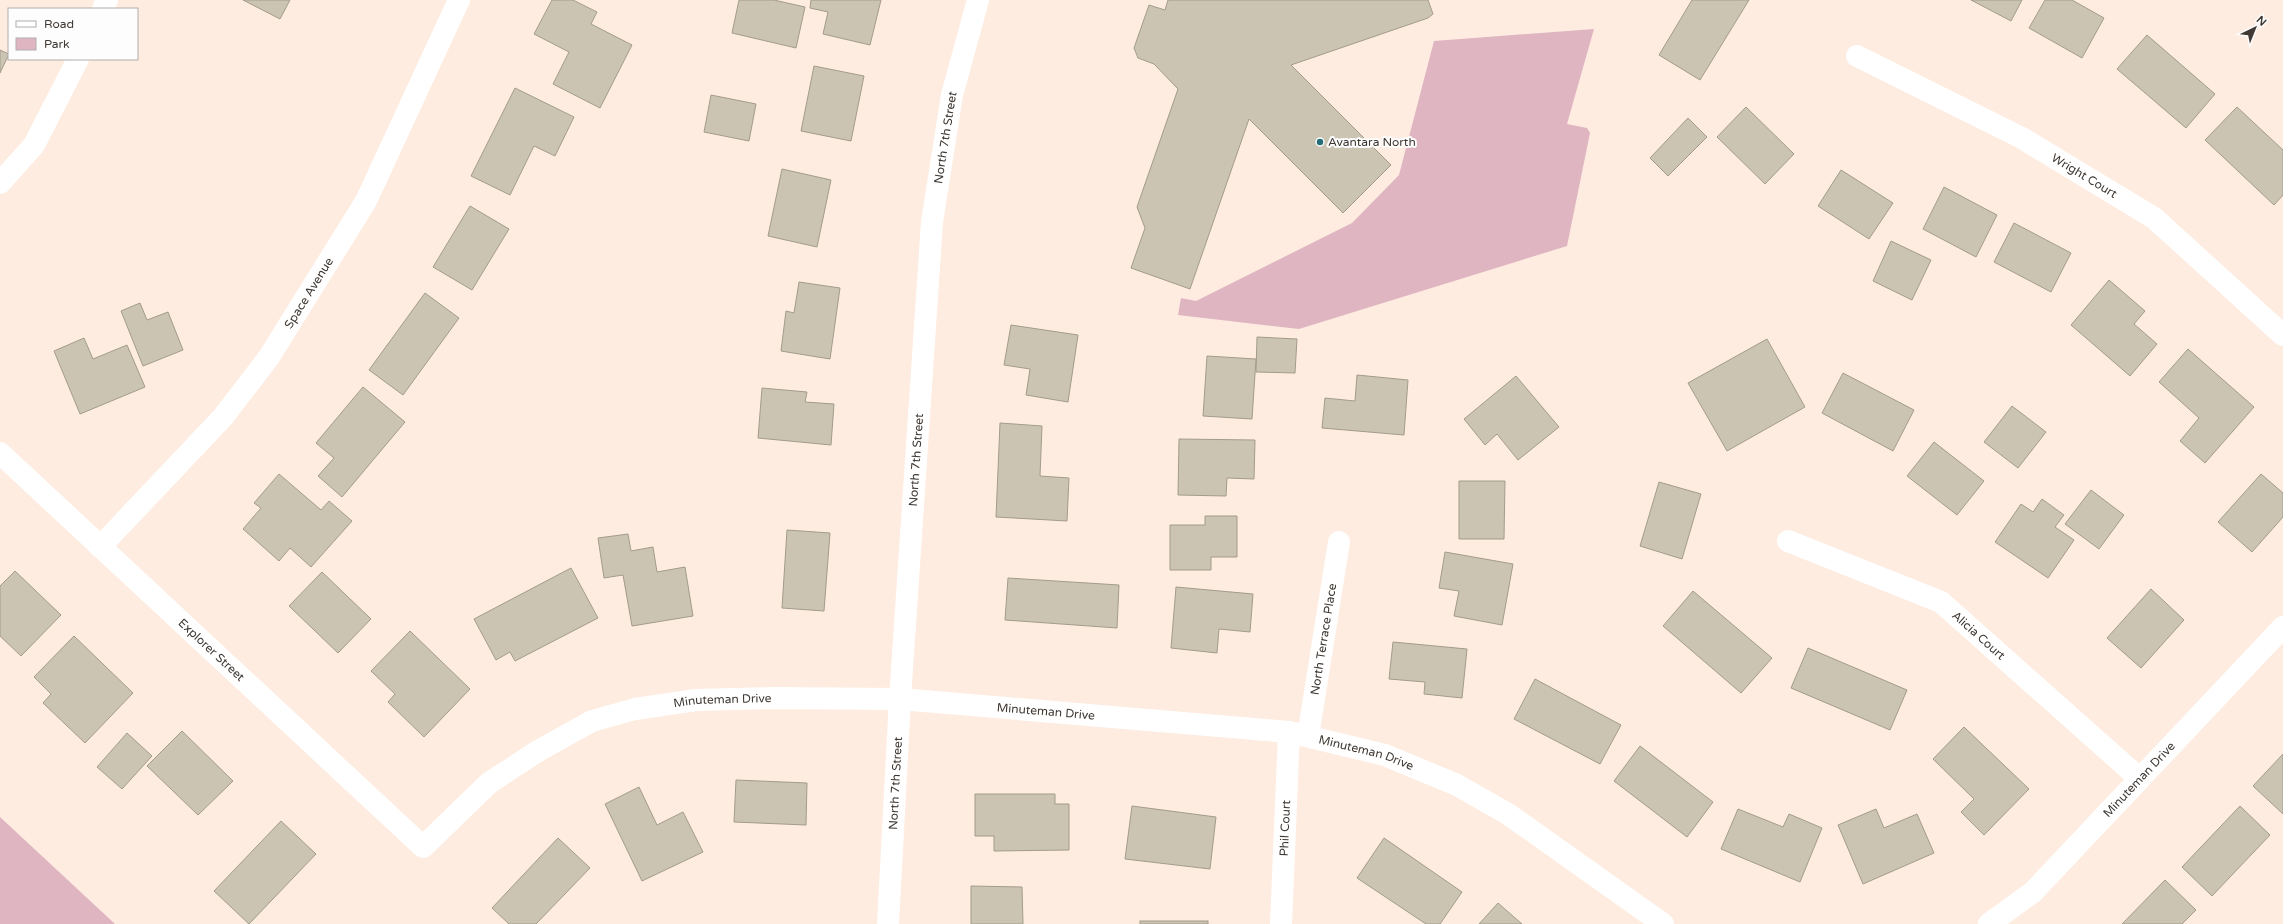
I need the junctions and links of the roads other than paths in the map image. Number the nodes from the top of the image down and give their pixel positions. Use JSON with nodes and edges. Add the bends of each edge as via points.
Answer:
{"nodes":[{"id":1,"x":459,"y":0,"type":"edge"},
{"id":2,"x":978,"y":0,"type":"edge"},
{"id":3,"x":1857,"y":56,"type":"dead end"},
{"id":4,"x":77,"y":60,"type":"edge"},
{"id":5,"x":0,"y":183,"type":"edge"},
{"id":6,"x":2283,"y":335,"type":"edge"},
{"id":7,"x":0,"y":453,"type":"edge"},
{"id":8,"x":1788,"y":541,"type":"dead end"},
{"id":9,"x":1339,"y":542,"type":"dead end"},
{"id":10,"x":100,"y":547,"type":"junction"},
{"id":11,"x":2283,"y":627,"type":"edge"},
{"id":12,"x":900,"y":699,"type":"junction"},
{"id":13,"x":1298,"y":734,"type":"junction"},
{"id":14,"x":2139,"y":778,"type":"junction"},
{"id":15,"x":423,"y":847,"type":"joint"},
{"id":16,"x":888,"y":924,"type":"edge"},
{"id":17,"x":1281,"y":924,"type":"edge"},
{"id":18,"x":1663,"y":924,"type":"edge"},
{"id":19,"x":1989,"y":924,"type":"edge"}],
"edges":[{"from":1,"to":10,"type":"street","name":"Space Avenue","via":[[366,202],[285,332],[223,417]]},
{"from":2,"to":12,"type":"street","name":"North 7th Street","via":[[952,95],[932,222]]},
{"from":3,"to":6,"type":"street","name":"Wright Court","via":[[2022,138],[2154,218]]},
{"from":4,"to":5,"type":"street","via":[[34,144]]},
{"from":7,"to":10,"type":"street","name":"Explorer Street"},
{"from":8,"to":14,"type":"street","name":"Alicia Court","via":[[1940,602]]},
{"from":9,"to":13,"type":"street","name":"North Terrace Place"},
{"from":10,"to":15,"type":"street","name":"Explorer Street"},
{"from":11,"to":14,"type":"street","name":"Minuteman Drive"},
{"from":12,"to":13,"type":"street","name":"Minuteman Drive"},
{"from":12,"to":15,"type":"street","name":"Minuteman Drive","via":[[696,700],[635,709],[592,721],[488,783]]},
{"from":12,"to":16,"type":"street","name":"North 7th Street"},
{"from":13,"to":17,"type":"street","name":"Phil Court"},
{"from":13,"to":18,"type":"street","name":"Minuteman Drive","via":[[1385,755],[1456,785],[1508,814]]},
{"from":14,"to":19,"type":"street","name":"Minuteman Drive","via":[[2034,892]]}]}
